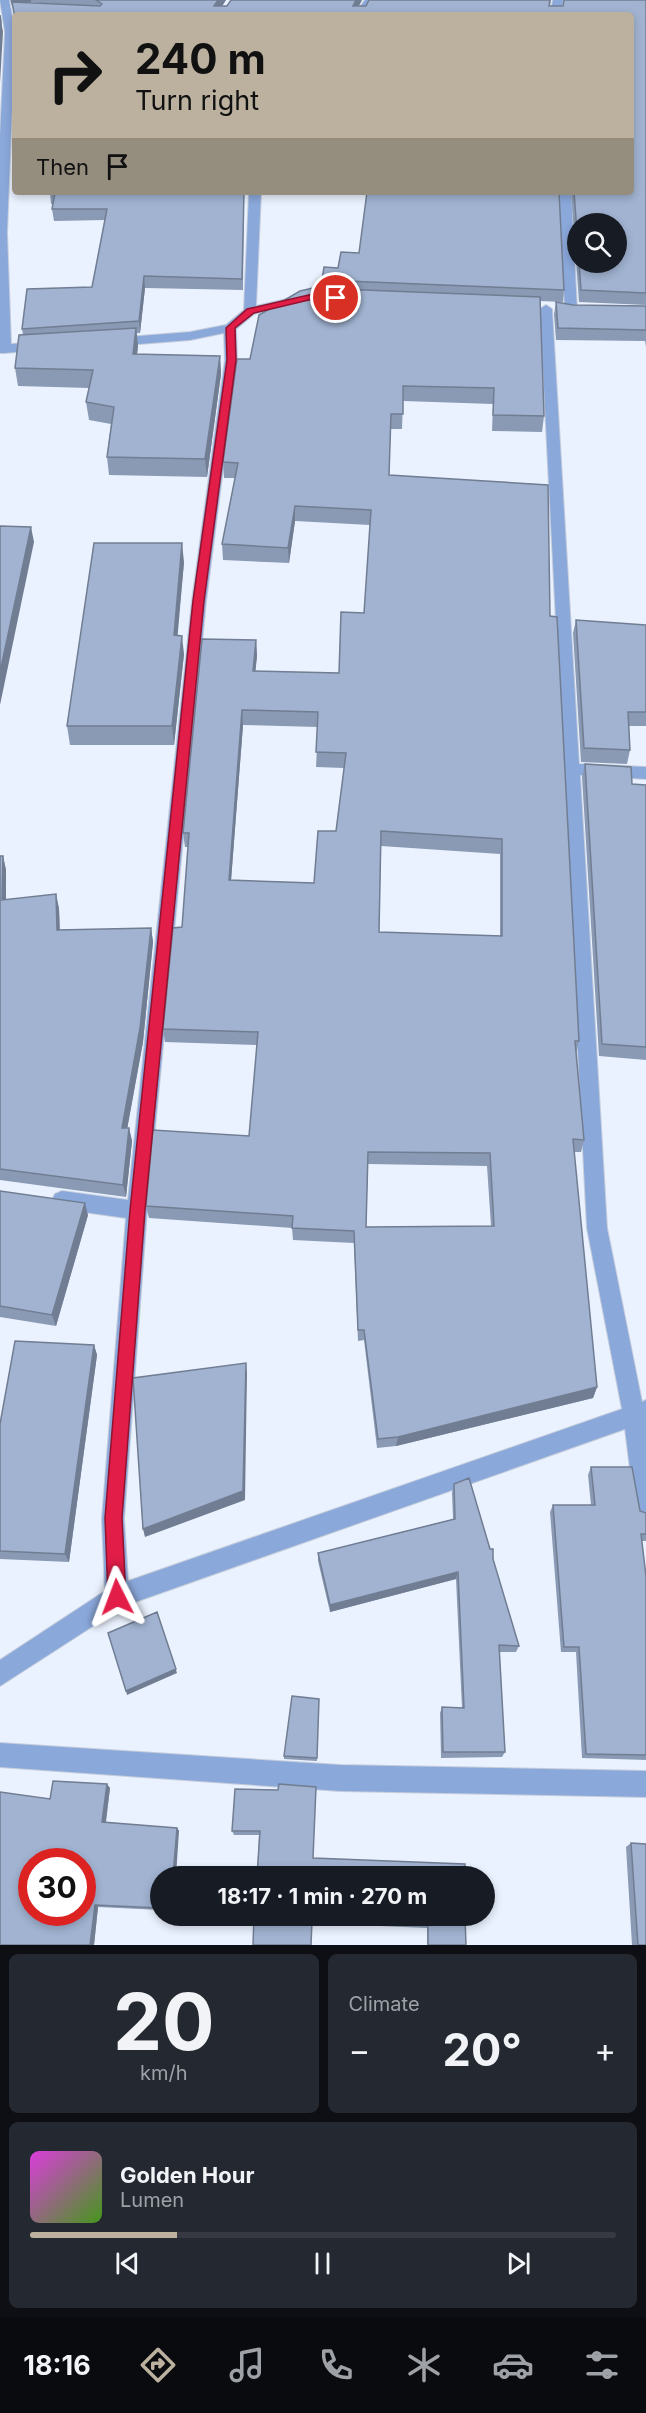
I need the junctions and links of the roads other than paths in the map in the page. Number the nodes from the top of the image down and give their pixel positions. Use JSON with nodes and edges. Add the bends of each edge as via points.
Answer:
{"nodes":[{"id":1,"x":8,"y":6,"type":"edge"},
{"id":2,"x":3,"y":76,"type":"edge"},
{"id":3,"x":2,"y":173,"type":"edge"},
{"id":4,"x":255,"y":195,"type":"edge"},
{"id":5,"x":565,"y":195,"type":"edge"},
{"id":6,"x":1,"y":233,"type":"edge"},
{"id":7,"x":313,"y":297,"type":"edge"},
{"id":8,"x":250,"y":311,"type":"junction"},
{"id":9,"x":230,"y":328,"type":"junction"},
{"id":10,"x":98,"y":343,"type":"edge"},
{"id":11,"x":51,"y":346,"type":"edge"},
{"id":12,"x":2,"y":349,"type":"edge"},
{"id":13,"x":570,"y":769,"type":"junction"},
{"id":14,"x":646,"y":773,"type":"edge"},
{"id":15,"x":46,"y":1197,"type":"edge"},
{"id":16,"x":137,"y":1210,"type":"junction"},
{"id":17,"x":640,"y":1413,"type":"edge"},
{"id":18,"x":646,"y":1509,"type":"edge"},
{"id":19,"x":117,"y":1597,"type":"junction"},
{"id":20,"x":0,"y":1674,"type":"edge"},
{"id":21,"x":0,"y":1755,"type":"edge"},
{"id":22,"x":646,"y":1784,"type":"edge"}],
"edges":[{"from":1,"to":2,"type":"street","via":[[10,32]]},
{"from":2,"to":3,"type":"street"},
{"from":3,"to":6,"type":"street"},
{"from":4,"to":8,"type":"street"},
{"from":5,"to":13,"type":"street","via":[[577,310],[540,309]]},
{"from":6,"to":12,"type":"street"},
{"from":7,"to":8,"type":"street"},
{"from":8,"to":9,"type":"street"},
{"from":9,"to":10,"type":"street","via":[[190,336]]},
{"from":9,"to":16,"type":"street","via":[[231,360],[199,601]]},
{"from":11,"to":12,"type":"street"},
{"from":13,"to":14,"type":"street"},
{"from":13,"to":17,"type":"street","via":[[597,1228]]},
{"from":15,"to":16,"type":"street"},
{"from":16,"to":19,"type":"street","via":[[113,1518]]},
{"from":17,"to":18,"type":"street"},
{"from":17,"to":19,"type":"street"},
{"from":19,"to":20,"type":"street"},
{"from":21,"to":22,"type":"street","via":[[340,1778]]}]}
